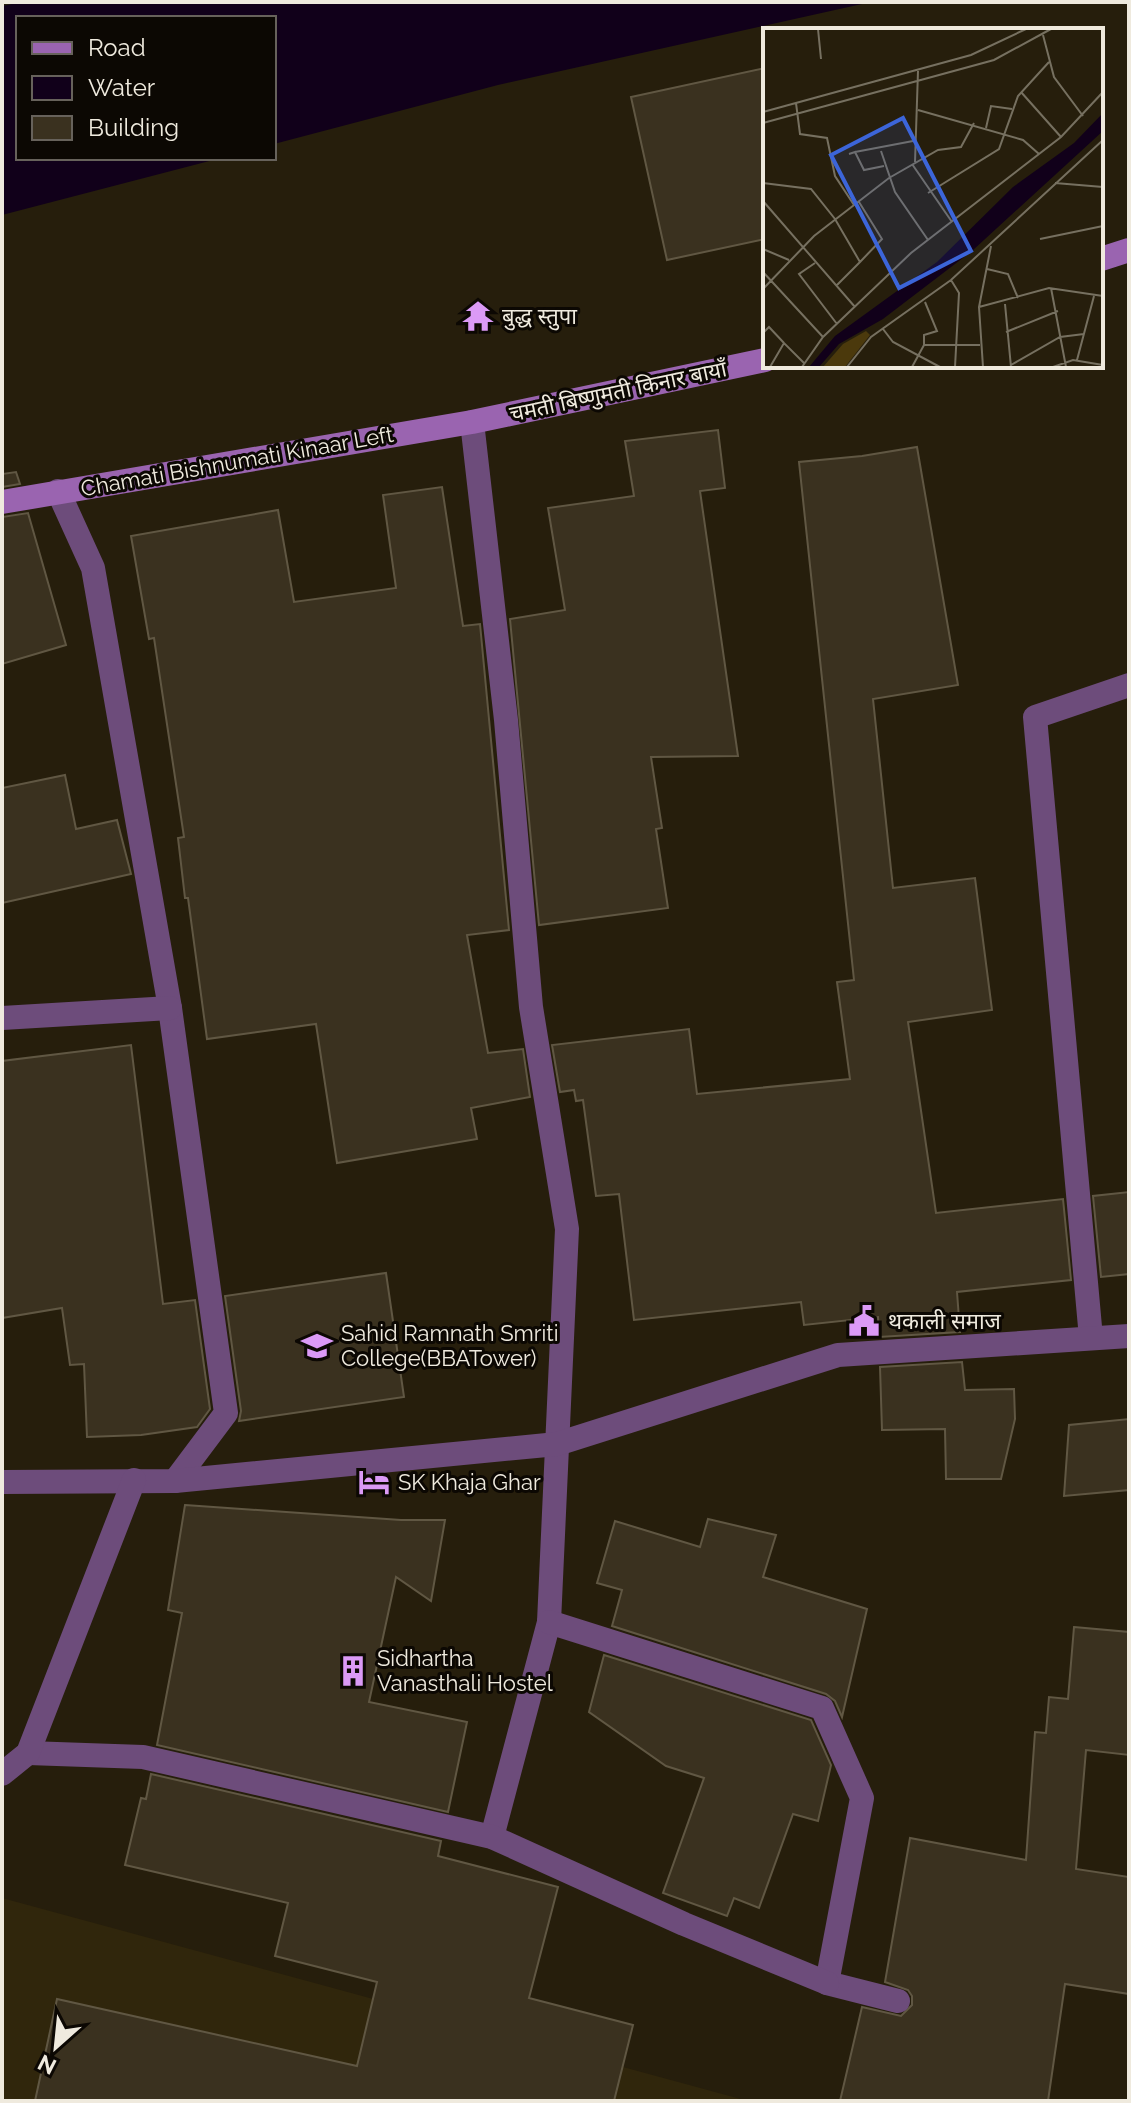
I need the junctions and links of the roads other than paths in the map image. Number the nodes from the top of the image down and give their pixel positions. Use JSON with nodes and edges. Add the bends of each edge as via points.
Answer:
{"nodes":[{"id":1,"x":1129,"y":250,"type":"edge"},
{"id":2,"x":1103,"y":258,"type":"edge"},
{"id":3,"x":763,"y":360,"type":"edge"},
{"id":4,"x":472,"y":422,"type":"junction"},
{"id":5,"x":58,"y":491,"type":"junction"},
{"id":6,"x":2,"y":502,"type":"edge"},
{"id":7,"x":1129,"y":685,"type":"edge"},
{"id":8,"x":170,"y":1008,"type":"junction"},
{"id":9,"x":2,"y":1018,"type":"edge"},
{"id":10,"x":1129,"y":1336,"type":"edge"},
{"id":11,"x":1091,"y":1338,"type":"junction"},
{"id":12,"x":557,"y":1444,"type":"junction"},
{"id":13,"x":134,"y":1480,"type":"junction"},
{"id":14,"x":175,"y":1481,"type":"junction"},
{"id":15,"x":2,"y":1482,"type":"edge"},
{"id":16,"x":549,"y":1622,"type":"junction"},
{"id":17,"x":28,"y":1753,"type":"junction"},
{"id":18,"x":2,"y":1774,"type":"edge"},
{"id":19,"x":492,"y":1837,"type":"junction"},
{"id":20,"x":827,"y":1983,"type":"junction"},
{"id":21,"x":898,"y":2001,"type":"dead end"}],
"edges":[{"from":1,"to":2,"type":"street"},
{"from":3,"to":4,"type":"street","name":"चमती बिष्णुमती किनार बायाँ"},
{"from":4,"to":5,"type":"street","name":"Chamati Bishnumati Kinaar Left"},
{"from":4,"to":12,"type":"street","via":[[531,1007],[567,1229]]},
{"from":5,"to":6,"type":"street","name":"Chamati Bishnumati Kinaar Left"},
{"from":5,"to":8,"type":"street","via":[[93,568]]},
{"from":7,"to":11,"type":"street","via":[[1035,717]]},
{"from":8,"to":9,"type":"street"},
{"from":8,"to":14,"type":"street","via":[[226,1413]]},
{"from":10,"to":11,"type":"street"},
{"from":11,"to":12,"type":"street","via":[[838,1355]]},
{"from":12,"to":14,"type":"street"},
{"from":12,"to":16,"type":"street"},
{"from":13,"to":14,"type":"street"},
{"from":13,"to":15,"type":"street"},
{"from":13,"to":17,"type":"street"},
{"from":16,"to":19,"type":"street"},
{"from":16,"to":20,"type":"street","via":[[822,1708],[862,1798]]},
{"from":17,"to":18,"type":"street"},
{"from":17,"to":19,"type":"street","via":[[143,1757]]},
{"from":19,"to":20,"type":"street"},
{"from":20,"to":21,"type":"street"}]}
